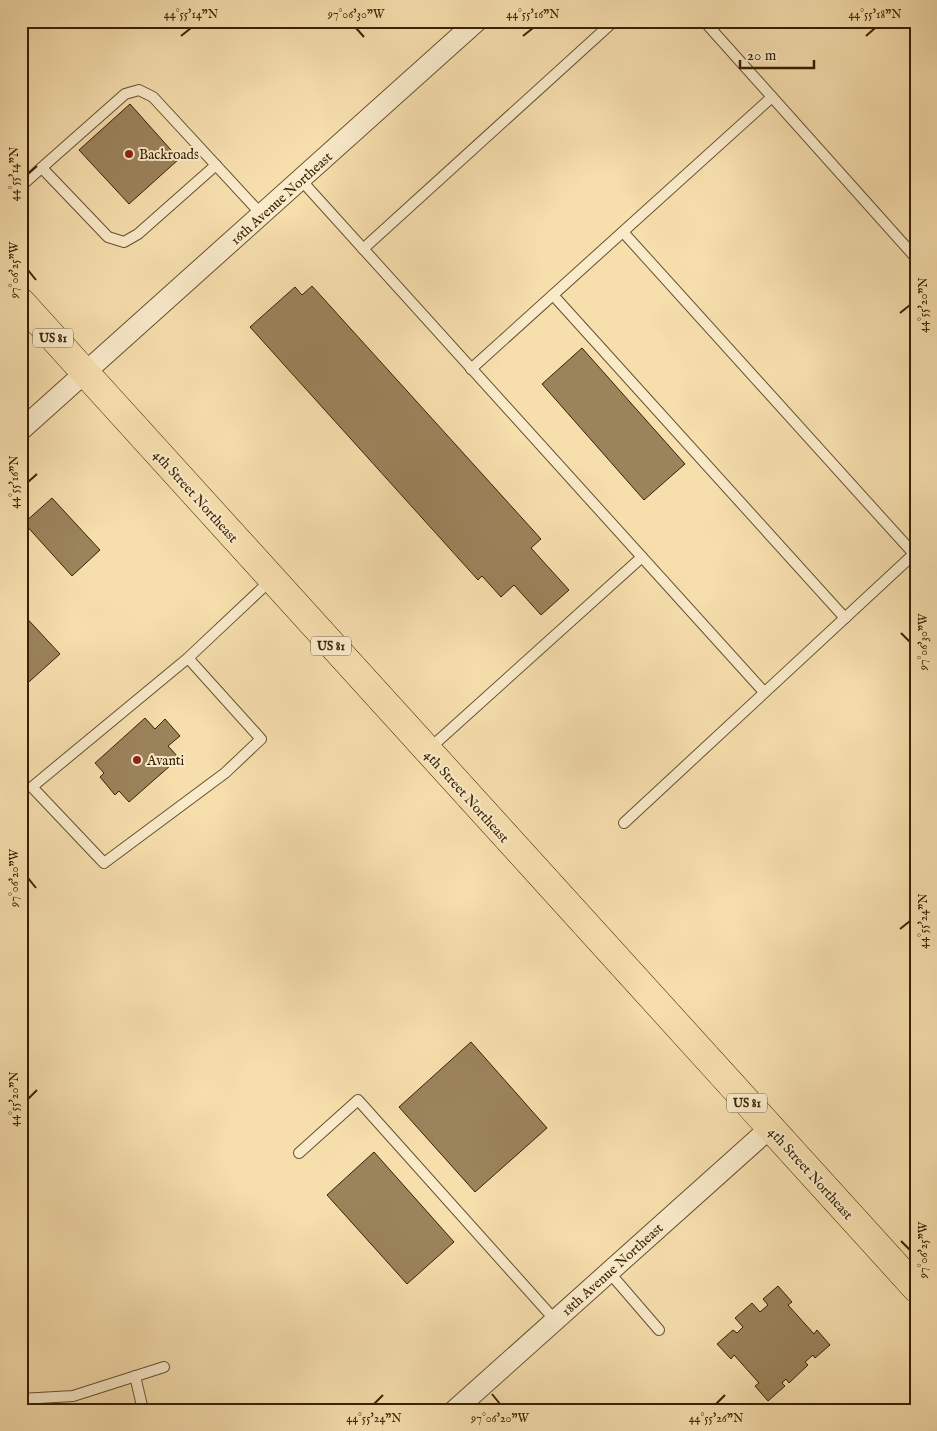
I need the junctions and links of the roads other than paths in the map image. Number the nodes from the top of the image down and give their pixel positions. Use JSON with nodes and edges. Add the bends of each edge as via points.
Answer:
{"nodes":[{"id":1,"x":477,"y":21,"type":"edge"},
{"id":2,"x":614,"y":21,"type":"edge"},
{"id":3,"x":704,"y":21,"type":"edge"},
{"id":4,"x":772,"y":97,"type":"junction"},
{"id":5,"x":216,"y":165,"type":"junction"},
{"id":6,"x":42,"y":168,"type":"junction"},
{"id":7,"x":300,"y":180,"type":"junction"},
{"id":8,"x":21,"y":186,"type":"edge"},
{"id":9,"x":262,"y":215,"type":"junction"},
{"id":10,"x":623,"y":232,"type":"junction"},
{"id":11,"x":363,"y":249,"type":"junction"},
{"id":12,"x":916,"y":258,"type":"edge"},
{"id":13,"x":553,"y":295,"type":"junction"},
{"id":14,"x":21,"y":302,"type":"edge"},
{"id":15,"x":471,"y":369,"type":"junction"},
{"id":16,"x":85,"y":374,"type":"junction"},
{"id":17,"x":21,"y":430,"type":"edge"},
{"id":18,"x":915,"y":553,"type":"edge"},
{"id":19,"x":642,"y":557,"type":"junction"},
{"id":20,"x":272,"y":580,"type":"junction"},
{"id":21,"x":845,"y":618,"type":"junction"},
{"id":22,"x":188,"y":658,"type":"junction"},
{"id":23,"x":764,"y":692,"type":"junction"},
{"id":24,"x":426,"y":751,"type":"junction"},
{"id":25,"x":624,"y":823,"type":"dead end"},
{"id":26,"x":770,"y":1128,"type":"junction"},
{"id":27,"x":299,"y":1153,"type":"dead end"},
{"id":28,"x":609,"y":1272,"type":"junction"},
{"id":29,"x":916,"y":1288,"type":"edge"},
{"id":30,"x":555,"y":1320,"type":"junction"},
{"id":31,"x":659,"y":1330,"type":"dead end"},
{"id":32,"x":164,"y":1367,"type":"dead end"},
{"id":33,"x":135,"y":1376,"type":"junction"},
{"id":34,"x":21,"y":1399,"type":"edge"},
{"id":35,"x":143,"y":1410,"type":"edge"},
{"id":36,"x":455,"y":1410,"type":"edge"}],
"edges":[{"from":1,"to":7,"type":"street","name":"16th Avenue Northeast"},
{"from":2,"to":11,"type":"lane"},
{"from":3,"to":4,"type":"lane"},
{"from":4,"to":10,"type":"lane"},
{"from":4,"to":12,"type":"lane"},
{"from":5,"to":6,"type":"lane","via":[[138,234],[124,242],[108,237]]},
{"from":5,"to":6,"type":"lane","via":[[153,97],[139,90],[125,94]]},
{"from":5,"to":9,"type":"lane"},
{"from":6,"to":8,"type":"lane"},
{"from":7,"to":9,"type":"street","name":"16th Avenue Northeast"},
{"from":7,"to":11,"type":"lane"},
{"from":9,"to":16,"type":"street","name":"16th Avenue Northeast"},
{"from":10,"to":13,"type":"lane"},
{"from":10,"to":18,"type":"lane"},
{"from":11,"to":15,"type":"lane"},
{"from":13,"to":15,"type":"lane"},
{"from":13,"to":21,"type":"lane"},
{"from":14,"to":16,"type":"main road","name":"4th Street Northeast","number":"US 81"},
{"from":15,"to":19,"type":"lane"},
{"from":16,"to":17,"type":"street","name":"16th Avenue Northeast"},
{"from":16,"to":20,"type":"main road","name":"4th Street Northeast","number":"US 81"},
{"from":18,"to":21,"type":"lane"},
{"from":19,"to":23,"type":"lane"},
{"from":19,"to":24,"type":"lane"},
{"from":20,"to":22,"type":"lane"},
{"from":20,"to":24,"type":"main road","name":"4th Street Northeast","number":"US 81"},
{"from":21,"to":23,"type":"lane"},
{"from":22,"to":22,"type":"lane","via":[[261,739],[225,773],[104,863],[32,788]]},
{"from":23,"to":25,"type":"lane"},
{"from":24,"to":26,"type":"main road","name":"4th Street Northeast","number":"US 81"},
{"from":26,"to":28,"type":"street","name":"18th Avenue Northeast"},
{"from":26,"to":29,"type":"main road","name":"4th Street Northeast","number":"US 81"},
{"from":27,"to":30,"type":"lane","via":[[358,1100]]},
{"from":28,"to":30,"type":"street","name":"18th Avenue Northeast"},
{"from":28,"to":31,"type":"lane"},
{"from":30,"to":36,"type":"street","name":"18th Avenue Northeast"},
{"from":32,"to":33,"type":"lane"},
{"from":33,"to":34,"type":"lane","via":[[73,1396]]},
{"from":33,"to":35,"type":"lane"}]}
